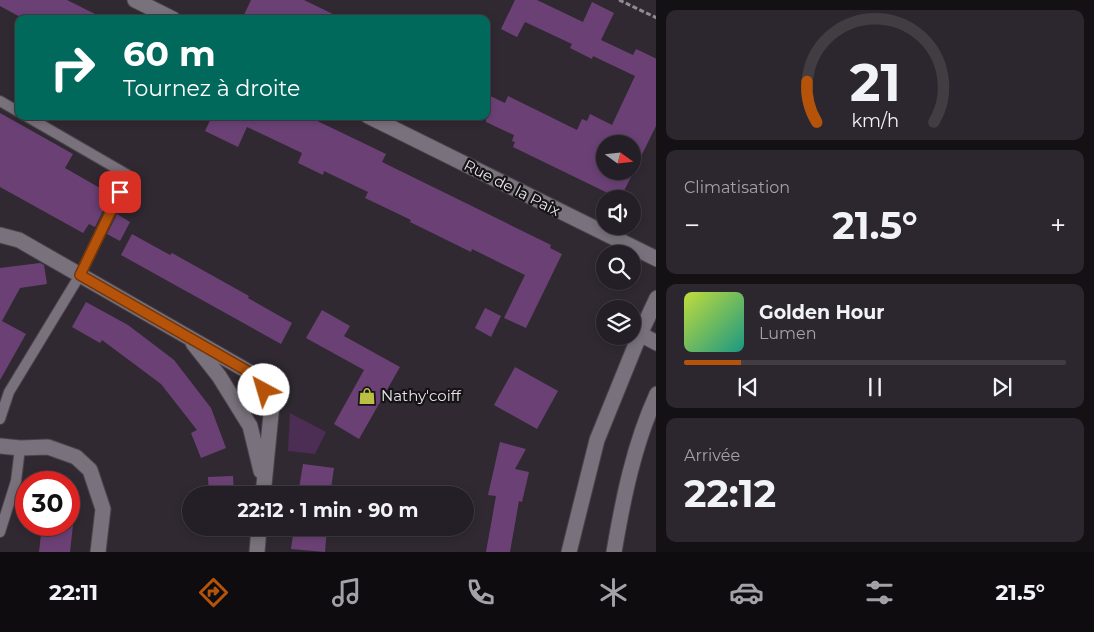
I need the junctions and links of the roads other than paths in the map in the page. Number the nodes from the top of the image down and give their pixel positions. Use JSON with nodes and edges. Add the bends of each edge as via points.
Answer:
{"nodes":[{"id":1,"x":135,"y":0,"type":"edge"},
{"id":2,"x":165,"y":15,"type":"edge"},
{"id":3,"x":0,"y":101,"type":"edge"},
{"id":4,"x":15,"y":110,"type":"edge"},
{"id":5,"x":33,"y":120,"type":"edge"},
{"id":6,"x":376,"y":120,"type":"edge"},
{"id":7,"x":0,"y":235,"type":"edge"},
{"id":8,"x":656,"y":259,"type":"edge"},
{"id":9,"x":80,"y":275,"type":"junction"},
{"id":10,"x":656,"y":298,"type":"edge"},
{"id":11,"x":641,"y":332,"type":"edge"},
{"id":12,"x":641,"y":335,"type":"edge"},
{"id":13,"x":189,"y":338,"type":"junction"},
{"id":14,"x":656,"y":344,"type":"edge"},
{"id":15,"x":636,"y":345,"type":"edge"},
{"id":16,"x":656,"y":394,"type":"edge"},
{"id":17,"x":0,"y":419,"type":"edge"},
{"id":18,"x":0,"y":446,"type":"edge"},
{"id":19,"x":20,"y":448,"type":"junction"},
{"id":20,"x":263,"y":486,"type":"edge"},
{"id":21,"x":264,"y":486,"type":"edge"},
{"id":22,"x":0,"y":532,"type":"edge"},
{"id":23,"x":258,"y":536,"type":"edge"},
{"id":24,"x":98,"y":552,"type":"edge"},
{"id":25,"x":257,"y":552,"type":"edge"},
{"id":26,"x":569,"y":552,"type":"edge"},
{"id":27,"x":614,"y":552,"type":"edge"}],
"edges":[{"from":1,"to":2,"type":"street"},
{"from":3,"to":4,"type":"lane"},
{"from":5,"to":9,"type":"lane","via":[[128,175]]},
{"from":6,"to":8,"type":"street","name":"Rue de la Paix"},
{"from":7,"to":9,"type":"street","via":[[19,240]]},
{"from":9,"to":13,"type":"street"},
{"from":9,"to":17,"type":"lane","via":[[9,392]]},
{"from":10,"to":11,"type":"street"},
{"from":12,"to":14,"type":"street"},
{"from":13,"to":20,"type":"street","via":[[219,376],[250,426]]},
{"from":13,"to":21,"type":"street","via":[[256,376],[272,404]]},
{"from":15,"to":26,"type":"street","via":[[597,440]]},
{"from":16,"to":27,"type":"street","via":[[640,434]]},
{"from":18,"to":19,"type":"street"},
{"from":19,"to":22,"type":"lane","via":[[16,481]]},
{"from":19,"to":24,"type":"street","via":[[48,447],[76,457],[90,470],[103,509]]},
{"from":23,"to":25,"type":"street"}]}
